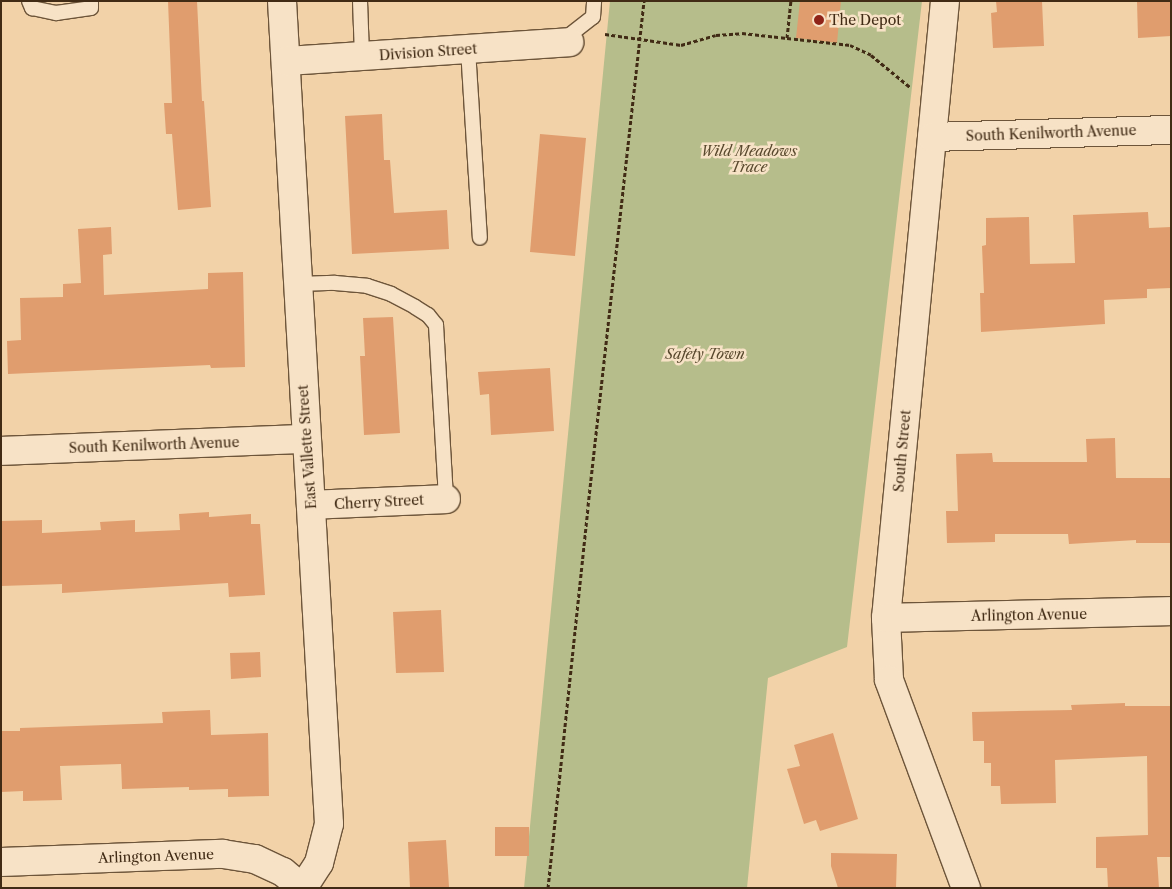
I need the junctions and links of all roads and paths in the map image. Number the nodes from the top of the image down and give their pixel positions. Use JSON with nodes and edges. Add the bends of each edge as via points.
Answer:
{"nodes":[{"id":1,"x":29,"y":1,"type":"edge"},
{"id":2,"x":91,"y":1,"type":"edge"},
{"id":3,"x":282,"y":1,"type":"edge"},
{"id":4,"x":360,"y":1,"type":"edge"},
{"id":5,"x":594,"y":1,"type":"edge"},
{"id":6,"x":644,"y":1,"type":"edge"},
{"id":7,"x":791,"y":1,"type":"edge"},
{"id":8,"x":945,"y":1,"type":"edge"},
{"id":9,"x":787,"y":38,"type":"junction"},
{"id":10,"x":640,"y":40,"type":"junction"},
{"id":11,"x":564,"y":43,"type":"joint"},
{"id":12,"x":468,"y":49,"type":"junction"},
{"id":13,"x":362,"y":56,"type":"junction"},
{"id":14,"x":286,"y":61,"type":"junction"},
{"id":15,"x":934,"y":109,"type":"junction"},
{"id":16,"x":1171,"y":130,"type":"edge"},
{"id":17,"x":932,"y":137,"type":"junction"},
{"id":18,"x":480,"y":238,"type":"dead end"},
{"id":19,"x":298,"y":284,"type":"junction"},
{"id":20,"x":306,"y":439,"type":"junction"},
{"id":21,"x":1,"y":452,"type":"edge"},
{"id":22,"x":446,"y":499,"type":"joint"},
{"id":23,"x":311,"y":505,"type":"junction"},
{"id":24,"x":1171,"y":611,"type":"edge"},
{"id":25,"x":886,"y":618,"type":"junction"},
{"id":26,"x":1,"y":862,"type":"edge"},
{"id":27,"x":303,"y":888,"type":"edge"},
{"id":28,"x":548,"y":888,"type":"edge"},
{"id":29,"x":966,"y":888,"type":"edge"}],
"edges":[{"from":1,"to":2,"type":"lane","via":[[32,8],[56,13],[92,8]]},
{"from":3,"to":14,"type":"street","name":"East Vallette Street"},
{"from":4,"to":13,"type":"lane"},
{"from":5,"to":11,"type":"lane","via":[[593,17]]},
{"from":6,"to":10,"type":"path"},
{"from":7,"to":9,"type":"path"},
{"from":8,"to":15,"type":"street","name":"South Street"},
{"from":9,"to":10,"type":"path","via":[[742,33],[716,35],[681,45]]},
{"from":9,"to":15,"type":"path","via":[[850,45],[871,55],[896,73]]},
{"from":10,"to":28,"type":"path"},
{"from":11,"to":12,"type":"street","name":"Division Street"},
{"from":12,"to":13,"type":"street","name":"Division Street"},
{"from":12,"to":18,"type":"lane"},
{"from":13,"to":14,"type":"street","name":"Division Street"},
{"from":14,"to":19,"type":"street","name":"East Vallette Street"},
{"from":15,"to":17,"type":"street","name":"South Street"},
{"from":16,"to":17,"type":"street","name":"South Kenilworth Avenue"},
{"from":17,"to":25,"type":"street","name":"South Street"},
{"from":19,"to":20,"type":"street","name":"East Vallette Street"},
{"from":19,"to":22,"type":"lane","via":[[367,286],[415,307],[436,325]]},
{"from":20,"to":21,"type":"street","name":"South Kenilworth Avenue"},
{"from":20,"to":23,"type":"street","name":"East Vallette Street"},
{"from":22,"to":23,"type":"street","name":"Cherry Street"},
{"from":23,"to":27,"type":"street","name":"East Vallette Street","via":[[329,824],[319,863]]},
{"from":24,"to":25,"type":"street","name":"Arlington Avenue"},
{"from":25,"to":29,"type":"street","name":"South Street","via":[[889,680]]},
{"from":26,"to":27,"type":"street","name":"Arlington Avenue","via":[[223,854],[255,859],[283,872]]}]}
